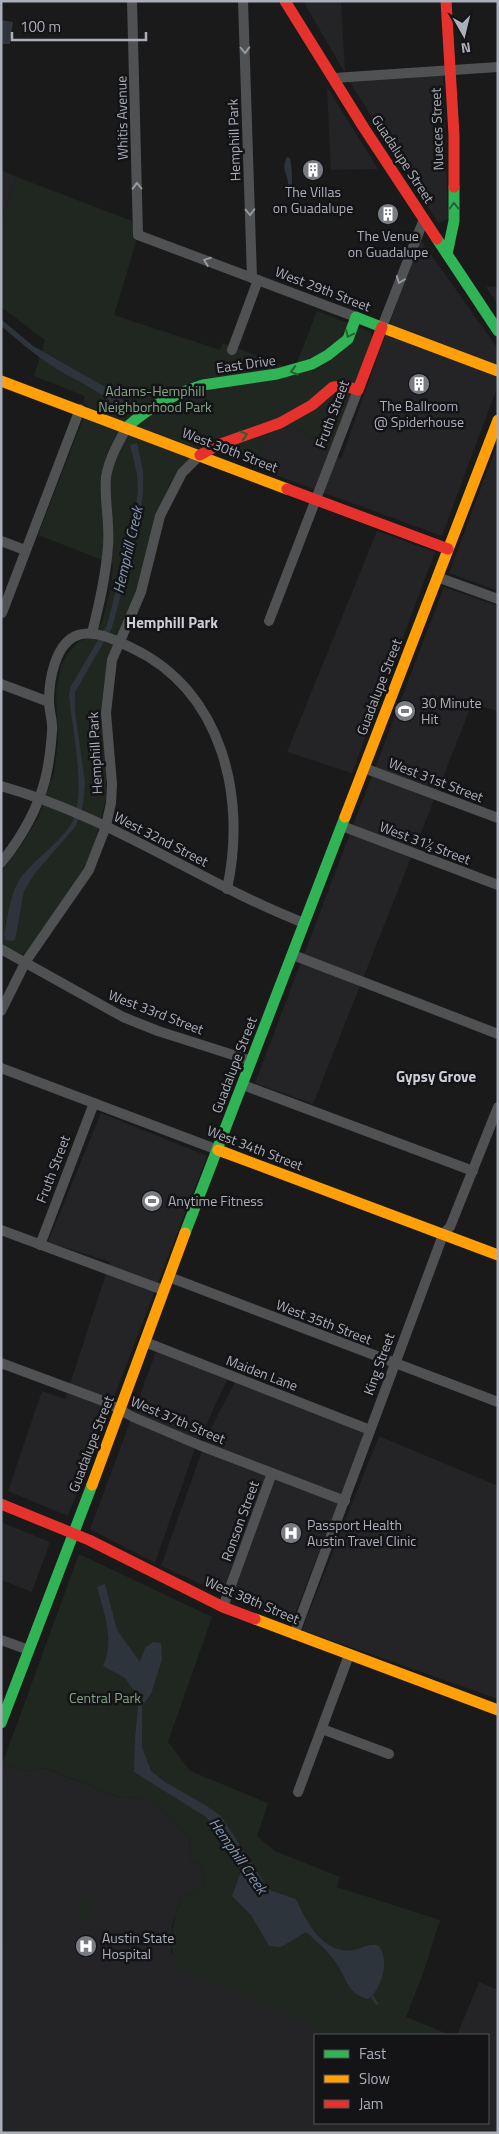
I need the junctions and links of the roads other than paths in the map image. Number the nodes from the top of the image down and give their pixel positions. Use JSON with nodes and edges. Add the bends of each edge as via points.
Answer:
{"nodes":[{"id":1,"x":132,"y":1,"type":"edge"},
{"id":2,"x":243,"y":1,"type":"edge"},
{"id":3,"x":285,"y":1,"type":"edge"},
{"id":4,"x":446,"y":1,"type":"edge"},
{"id":5,"x":498,"y":67,"type":"edge"},
{"id":6,"x":450,"y":70,"type":"junction"},
{"id":7,"x":334,"y":78,"type":"junction"},
{"id":8,"x":424,"y":219,"type":"junction"},
{"id":9,"x":138,"y":235,"type":"joint"},
{"id":10,"x":447,"y":254,"type":"junction"},
{"id":11,"x":255,"y":279,"type":"junction"},
{"id":12,"x":356,"y":317,"type":"junction"},
{"id":13,"x":382,"y":327,"type":"junction"},
{"id":14,"x":498,"y":331,"type":"edge"},
{"id":15,"x":232,"y":350,"type":"dead end"},
{"id":16,"x":498,"y":371,"type":"edge"},
{"id":17,"x":1,"y":381,"type":"edge"},
{"id":18,"x":358,"y":390,"type":"junction"},
{"id":19,"x":80,"y":409,"type":"junction"},
{"id":20,"x":498,"y":420,"type":"edge"},
{"id":21,"x":127,"y":427,"type":"junction"},
{"id":22,"x":200,"y":455,"type":"junction"},
{"id":23,"x":316,"y":499,"type":"junction"},
{"id":24,"x":1,"y":541,"type":"edge"},
{"id":25,"x":448,"y":549,"type":"junction"},
{"id":26,"x":25,"y":550,"type":"junction"},
{"id":27,"x":437,"y":576,"type":"junction"},
{"id":28,"x":498,"y":599,"type":"edge"},
{"id":29,"x":2,"y":613,"type":"edge"},
{"id":30,"x":269,"y":621,"type":"dead end"},
{"id":31,"x":100,"y":636,"type":"junction"},
{"id":32,"x":119,"y":642,"type":"junction"},
{"id":33,"x":1,"y":684,"type":"edge"},
{"id":34,"x":49,"y":702,"type":"junction"},
{"id":35,"x":364,"y":768,"type":"junction"},
{"id":36,"x":1,"y":786,"type":"edge"},
{"id":37,"x":40,"y":798,"type":"junction"},
{"id":38,"x":498,"y":818,"type":"edge"},
{"id":39,"x":106,"y":826,"type":"junction"},
{"id":40,"x":342,"y":826,"type":"junction"},
{"id":41,"x":1,"y":863,"type":"edge"},
{"id":42,"x":498,"y":885,"type":"edge"},
{"id":43,"x":227,"y":889,"type":"junction"},
{"id":44,"x":304,"y":923,"type":"junction"},
{"id":45,"x":1,"y":949,"type":"edge"},
{"id":46,"x":293,"y":955,"type":"junction"},
{"id":47,"x":26,"y":961,"type":"junction"},
{"id":48,"x":1,"y":1011,"type":"edge"},
{"id":49,"x":498,"y":1034,"type":"edge"},
{"id":50,"x":252,"y":1061,"type":"junction"},
{"id":51,"x":1,"y":1068,"type":"edge"},
{"id":52,"x":243,"y":1084,"type":"junction"},
{"id":53,"x":94,"y":1103,"type":"junction"},
{"id":54,"x":498,"y":1106,"type":"edge"},
{"id":55,"x":218,"y":1150,"type":"junction"},
{"id":56,"x":473,"y":1171,"type":"junction"},
{"id":57,"x":1,"y":1230,"type":"edge"},
{"id":58,"x":443,"y":1234,"type":"junction"},
{"id":59,"x":40,"y":1245,"type":"junction"},
{"id":60,"x":498,"y":1255,"type":"edge"},
{"id":61,"x":168,"y":1277,"type":"junction"},
{"id":62,"x":163,"y":1290,"type":"junction"},
{"id":63,"x":145,"y":1342,"type":"junction"},
{"id":64,"x":1,"y":1363,"type":"edge"},
{"id":65,"x":394,"y":1363,"type":"junction"},
{"id":66,"x":498,"y":1402,"type":"edge"},
{"id":67,"x":120,"y":1411,"type":"junction"},
{"id":68,"x":370,"y":1430,"type":"junction"},
{"id":69,"x":272,"y":1473,"type":"junction"},
{"id":70,"x":345,"y":1501,"type":"junction"},
{"id":71,"x":1,"y":1504,"type":"edge"},
{"id":72,"x":73,"y":1532,"type":"junction"},
{"id":73,"x":223,"y":1607,"type":"junction"},
{"id":74,"x":294,"y":1635,"type":"junction"},
{"id":75,"x":1,"y":1640,"type":"edge"},
{"id":76,"x":29,"y":1650,"type":"junction"},
{"id":77,"x":350,"y":1655,"type":"junction"},
{"id":78,"x":498,"y":1710,"type":"edge"},
{"id":79,"x":1,"y":1723,"type":"edge"},
{"id":80,"x":322,"y":1729,"type":"junction"},
{"id":81,"x":389,"y":1754,"type":"dead end"},
{"id":82,"x":298,"y":1792,"type":"dead end"}],
"edges":[{"from":9,"to":1,"type":"street","name":"Whitis Avenue","one_way":true},
{"from":2,"to":11,"type":"street","name":"Hemphill Park","one_way":true},
{"from":3,"to":7,"type":"main road","name":"Guadalupe Street"},
{"from":4,"to":6,"type":"main road","name":"Nueces Street"},
{"from":5,"to":6,"type":"street"},
{"from":6,"to":7,"type":"street"},
{"from":10,"to":6,"type":"main road","name":"Nueces Street","one_way":true,"via":[[454,220]]},
{"from":7,"to":8,"type":"main road","name":"Guadalupe Street"},
{"from":8,"to":10,"type":"main road","name":"Guadalupe Street"},
{"from":8,"to":13,"type":"street","name":"Fruth Street","one_way":true},
{"from":11,"to":9,"type":"street","name":"West 29th Street","one_way":true},
{"from":10,"to":14,"type":"main road","name":"Guadalupe Street"},
{"from":11,"to":12,"type":"street","name":"West 29th Street"},
{"from":11,"to":15,"type":"street","name":"Hemphill Park"},
{"from":12,"to":13,"type":"main road","name":"West 29th Street"},
{"from":12,"to":21,"type":"main road","name":"East Drive","one_way":true,"via":[[343,344],[300,369],[188,390],[141,413]]},
{"from":13,"to":16,"type":"main road","name":"West 29th Street"},
{"from":13,"to":18,"type":"main road","name":"Fruth Street"},
{"from":17,"to":19,"type":"main road","name":"West 30th Street"},
{"from":22,"to":18,"type":"main road","one_way":true,"via":[[218,445],[280,423],[334,387]]},
{"from":18,"to":23,"type":"street","name":"Fruth Street"},
{"from":19,"to":21,"type":"main road","name":"West 30th Street"},
{"from":19,"to":26,"type":"street"},
{"from":20,"to":25,"type":"main road","name":"Guadalupe Street"},
{"from":21,"to":22,"type":"main road","name":"West 30th Street"},
{"from":21,"to":31,"type":"street","via":[[110,461],[107,475],[109,528]]},
{"from":22,"to":23,"type":"main road","name":"West 30th Street"},
{"from":22,"to":32,"type":"street","name":"Hemphill Park","via":[[182,473],[160,516],[141,592]]},
{"from":23,"to":25,"type":"main road","name":"West 30th Street"},
{"from":23,"to":30,"type":"street","name":"Fruth Street"},
{"from":24,"to":26,"type":"street"},
{"from":25,"to":27,"type":"main road","name":"Guadalupe Street"},
{"from":26,"to":29,"type":"street"},
{"from":27,"to":28,"type":"street"},
{"from":27,"to":35,"type":"main road","name":"Guadalupe Street"},
{"from":31,"to":32,"type":"street"},
{"from":31,"to":34,"type":"street","via":[[77,635],[64,645],[55,664]]},
{"from":32,"to":39,"type":"street","name":"Hemphill Park","via":[[111,669],[106,712],[112,784]]},
{"from":32,"to":43,"type":"street","via":[[171,673],[197,701],[212,727],[228,773],[235,823],[235,845]]},
{"from":33,"to":34,"type":"street"},
{"from":34,"to":37,"type":"street","via":[[50,754]]},
{"from":35,"to":38,"type":"street","name":"West 31st Street"},
{"from":35,"to":40,"type":"main road","name":"Guadalupe Street"},
{"from":36,"to":37,"type":"street","name":"West 32nd Street"},
{"from":37,"to":39,"type":"street","name":"West 32nd Street"},
{"from":37,"to":41,"type":"street","via":[[28,825]]},
{"from":39,"to":43,"type":"street","name":"West 32nd Street"},
{"from":39,"to":47,"type":"street","name":"Hemphill Park","via":[[89,870]]},
{"from":40,"to":42,"type":"street","name":"West 31½ Street"},
{"from":40,"to":44,"type":"main road","name":"Guadalupe Street"},
{"from":43,"to":44,"type":"street","name":"West 32nd Street"},
{"from":44,"to":46,"type":"main road","name":"Guadalupe Street"},
{"from":45,"to":47,"type":"street","name":"West 33rd Street"},
{"from":46,"to":49,"type":"street"},
{"from":46,"to":50,"type":"main road","name":"Guadalupe Street"},
{"from":47,"to":48,"type":"street","name":"Hemphill Park"},
{"from":47,"to":50,"type":"street","name":"West 33rd Street","via":[[124,1017]]},
{"from":50,"to":52,"type":"main road","name":"Guadalupe Street"},
{"from":51,"to":53,"type":"street","name":"West 34th Street"},
{"from":52,"to":55,"type":"main road","name":"Guadalupe Street"},
{"from":52,"to":56,"type":"street"},
{"from":53,"to":55,"type":"street","name":"West 34th Street"},
{"from":53,"to":59,"type":"street","name":"Fruth Street"},
{"from":54,"to":56,"type":"street","name":"King Street"},
{"from":55,"to":58,"type":"main road","name":"West 34th Street"},
{"from":55,"to":61,"type":"main road","name":"Guadalupe Street"},
{"from":56,"to":58,"type":"street","name":"King Street","via":[[450,1227]]},
{"from":57,"to":59,"type":"street"},
{"from":58,"to":60,"type":"main road","name":"West 34th Street"},
{"from":58,"to":65,"type":"street","name":"King Street"},
{"from":59,"to":62,"type":"street"},
{"from":61,"to":62,"type":"main road","name":"Guadalupe Street"},
{"from":61,"to":65,"type":"street","name":"West 35th Street"},
{"from":62,"to":63,"type":"main road","name":"Guadalupe Street"},
{"from":63,"to":67,"type":"main road","name":"Guadalupe Street"},
{"from":63,"to":68,"type":"street","name":"Maiden Lane"},
{"from":64,"to":67,"type":"street","name":"West 37th Street","via":[[106,1402]]},
{"from":65,"to":66,"type":"street","name":"West 35th Street"},
{"from":65,"to":68,"type":"street","name":"King Street"},
{"from":67,"to":69,"type":"street","name":"West 37th Street"},
{"from":67,"to":72,"type":"main road","name":"Guadalupe Street"},
{"from":68,"to":70,"type":"street","name":"King Street"},
{"from":69,"to":70,"type":"street","name":"West 37th Street"},
{"from":69,"to":73,"type":"street","name":"Ronson Street"},
{"from":70,"to":74,"type":"street","name":"King Street"},
{"from":71,"to":72,"type":"main road","name":"West 38th Street"},
{"from":72,"to":73,"type":"main road","name":"West 38th Street"},
{"from":72,"to":76,"type":"main road","name":"Guadalupe Street"},
{"from":73,"to":74,"type":"main road","name":"West 38th Street"},
{"from":74,"to":77,"type":"main road","name":"West 38th Street"},
{"from":75,"to":76,"type":"street"},
{"from":76,"to":79,"type":"main road","name":"Guadalupe Street"},
{"from":77,"to":78,"type":"main road","name":"West 38th Street"},
{"from":77,"to":80,"type":"street"},
{"from":80,"to":81,"type":"street"},
{"from":80,"to":82,"type":"street"}]}
